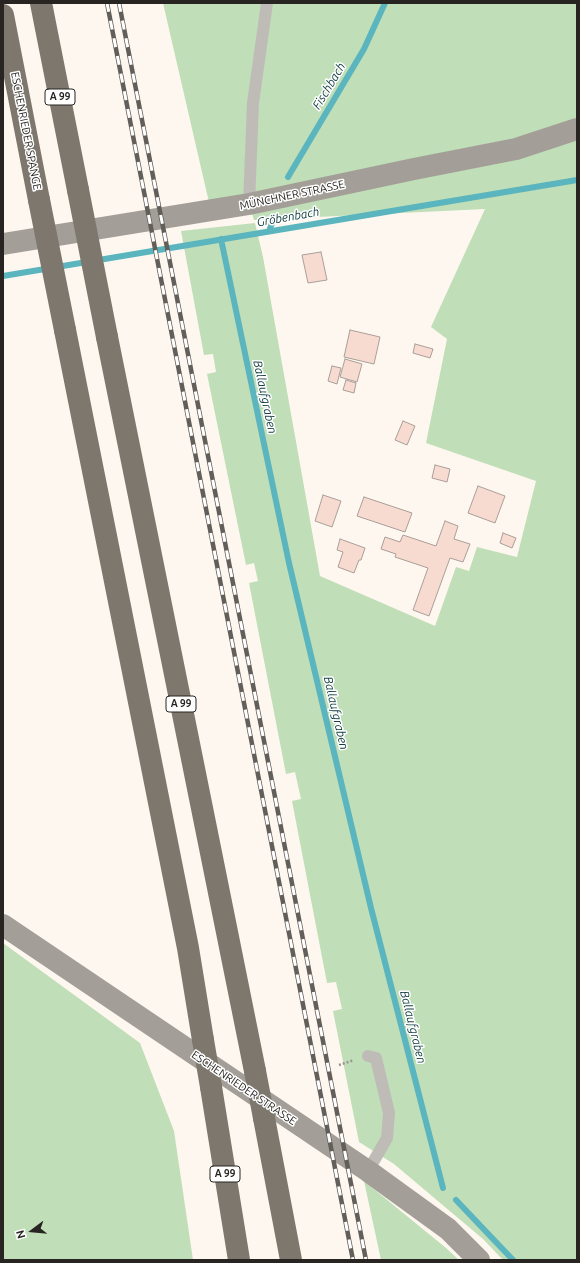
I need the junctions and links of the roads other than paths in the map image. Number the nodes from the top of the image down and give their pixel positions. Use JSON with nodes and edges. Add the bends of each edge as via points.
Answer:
{"nodes":[{"id":1,"x":41,"y":3,"type":"edge"},
{"id":2,"x":267,"y":3,"type":"edge"},
{"id":3,"x":3,"y":15,"type":"edge"},
{"id":4,"x":577,"y":129,"type":"edge"},
{"id":5,"x":249,"y":204,"type":"junction"},
{"id":6,"x":3,"y":244,"type":"edge"},
{"id":7,"x":3,"y":925,"type":"edge"},
{"id":8,"x":368,"y":1056,"type":"dead end"},
{"id":9,"x":368,"y":1171,"type":"junction"},
{"id":10,"x":239,"y":1260,"type":"edge"},
{"id":11,"x":292,"y":1260,"type":"edge"},
{"id":12,"x":479,"y":1260,"type":"edge"}],
"edges":[{"from":1,"to":11,"type":"highway","number":"A 99","bridge":true},
{"from":2,"to":5,"type":"lane","via":[[253,103]]},
{"from":3,"to":10,"type":"highway","name":"ESCHENRIEDER SPANGE","number":"A 99","bridge":true,"via":[[186,940]]},
{"from":4,"to":5,"type":"street","name":"MÜNCHNER STRASSE","via":[[516,149]]},
{"from":5,"to":6,"type":"street","name":"MÜNCHNER STRASSE"},
{"from":7,"to":9,"type":"street","name":"ESCHENRIEDER STRASSE"},
{"from":8,"to":9,"type":"lane","via":[[376,1058],[389,1113],[387,1138]]},
{"from":9,"to":12,"type":"street","name":"ESCHENRIEDER STRASSE","via":[[448,1229]]}]}
